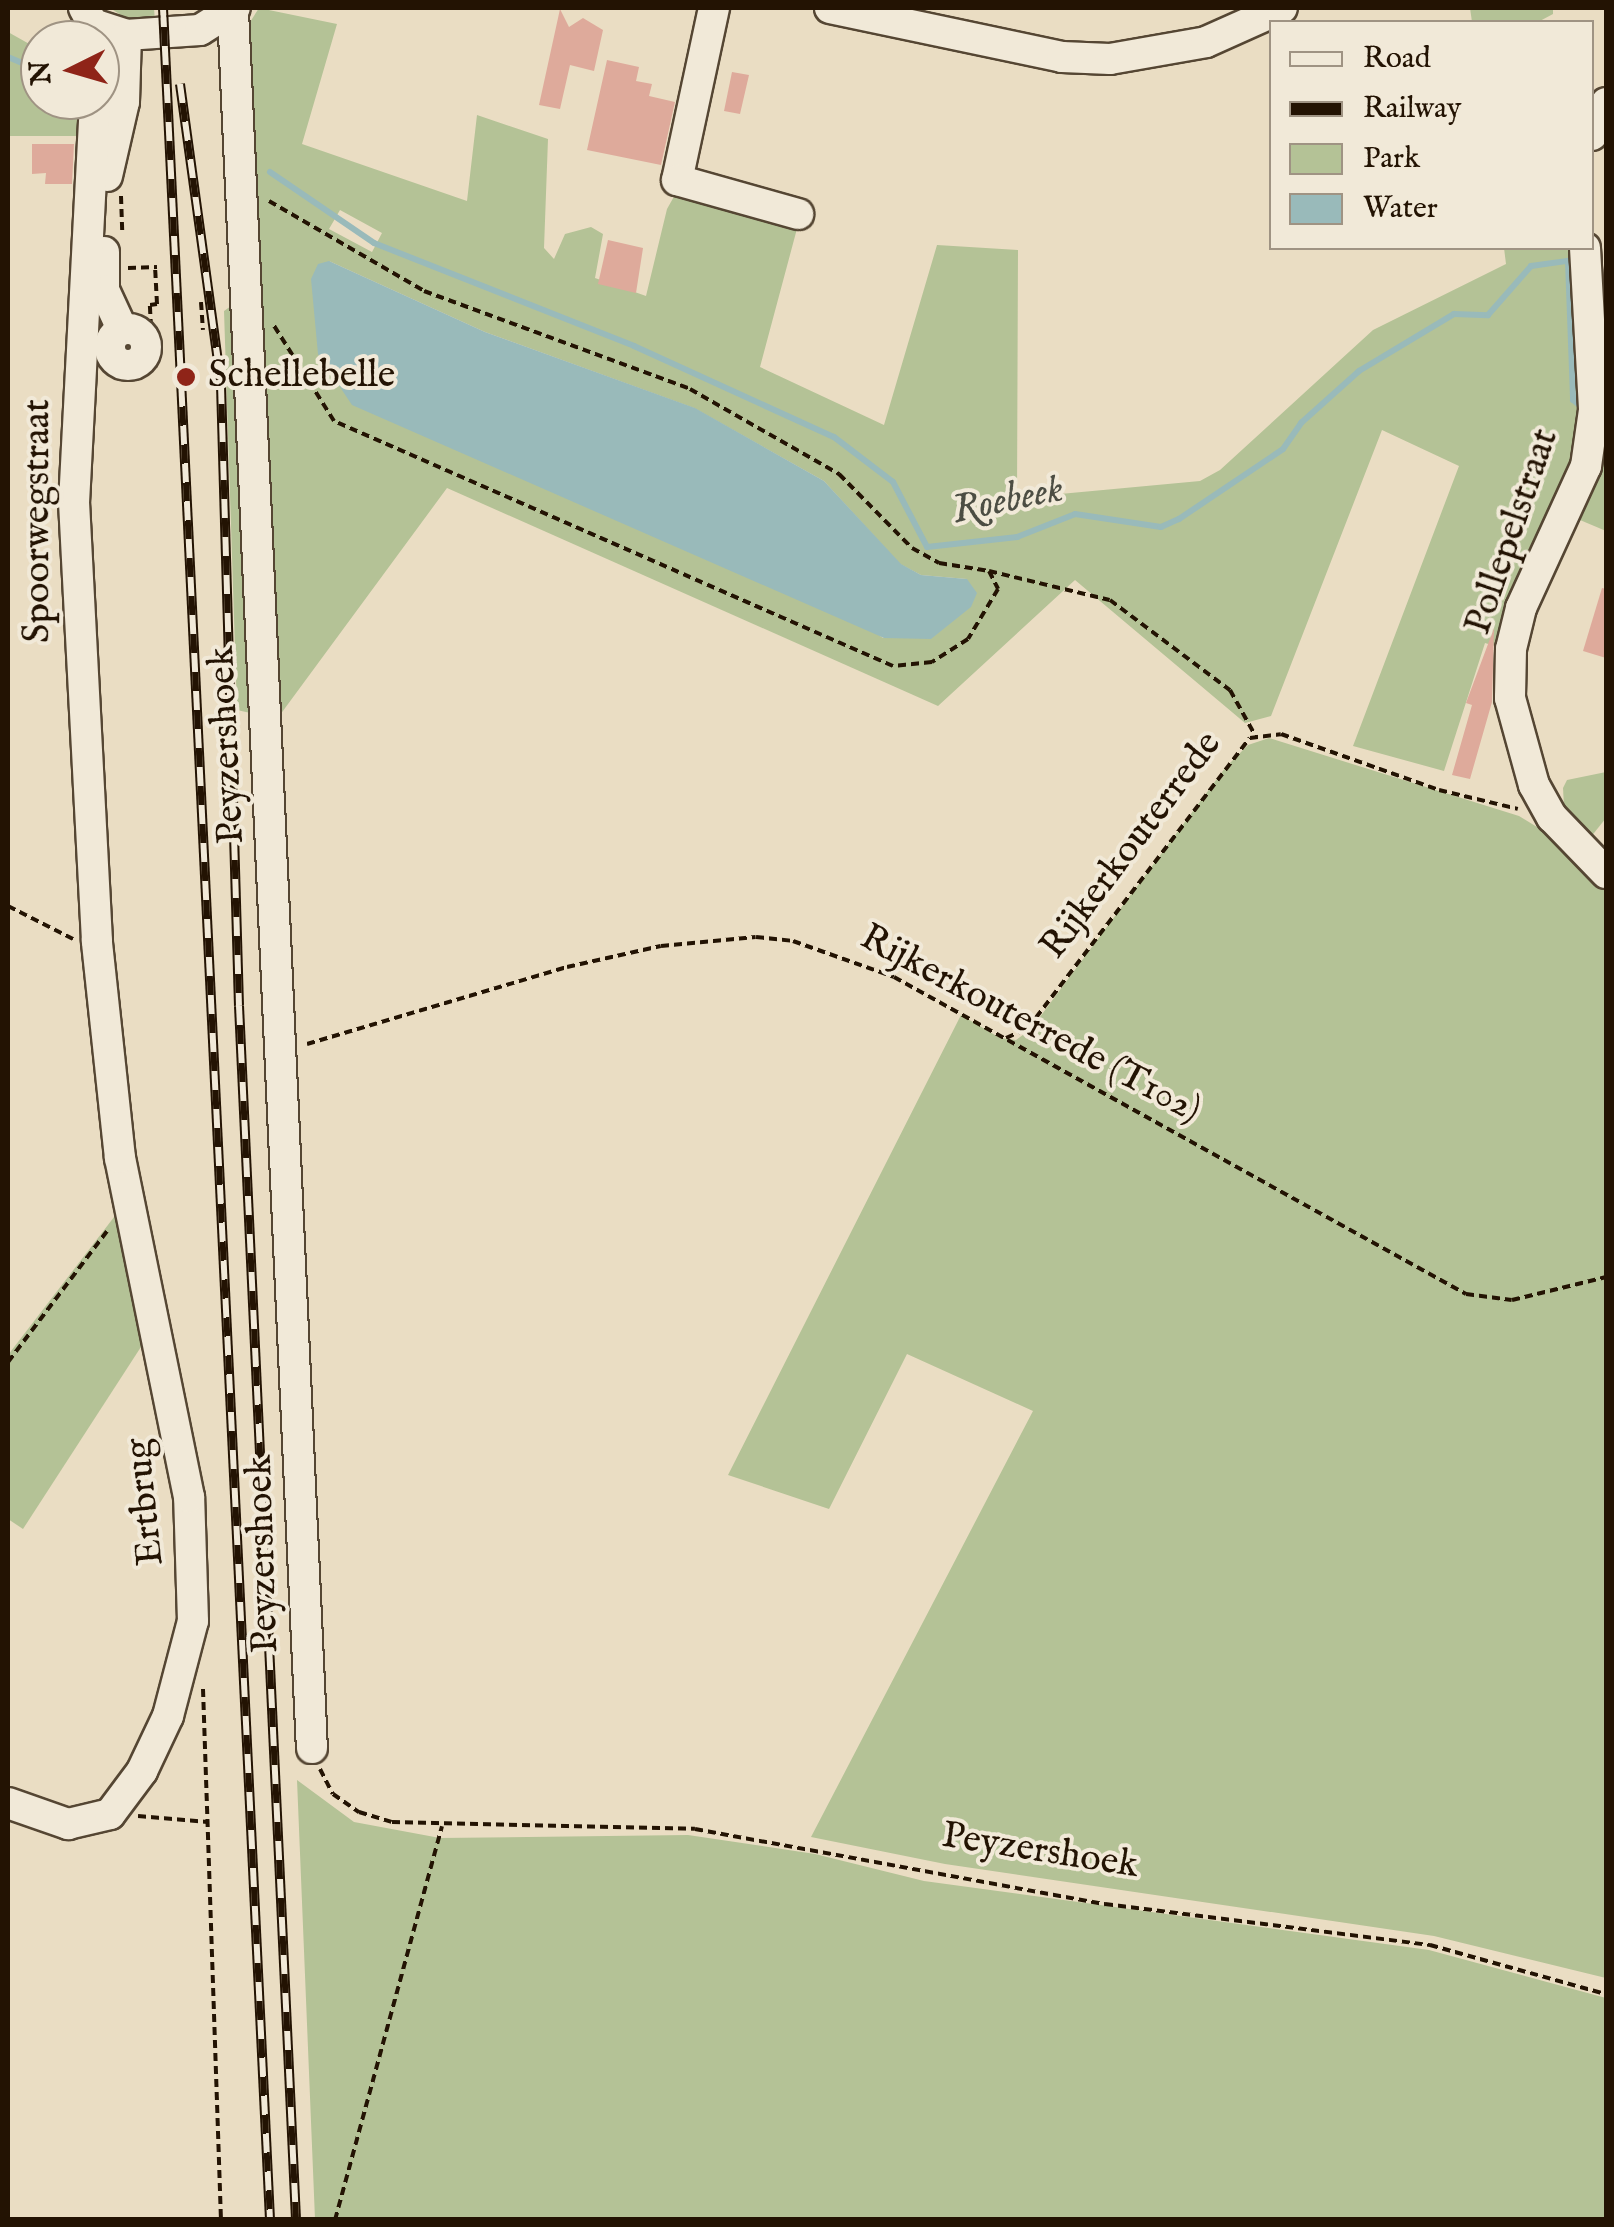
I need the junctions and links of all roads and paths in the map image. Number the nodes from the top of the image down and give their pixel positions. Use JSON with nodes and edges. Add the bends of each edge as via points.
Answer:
{"nodes":[{"id":1,"x":714,"y":8,"type":"edge"},
{"id":2,"x":830,"y":8,"type":"edge"},
{"id":3,"x":1282,"y":8,"type":"edge"},
{"id":4,"x":234,"y":9,"type":"edge"},
{"id":5,"x":120,"y":30,"type":"edge"},
{"id":6,"x":1606,"y":103,"type":"edge"},
{"id":7,"x":120,"y":113,"type":"edge"},
{"id":8,"x":97,"y":120,"type":"edge"},
{"id":9,"x":1594,"y":130,"type":"edge"},
{"id":10,"x":240,"y":183,"type":"junction"},
{"id":11,"x":120,"y":194,"type":"dead end"},
{"id":12,"x":798,"y":214,"type":"dead end"},
{"id":13,"x":122,"y":250,"type":"dead end"},
{"id":14,"x":1585,"y":250,"type":"edge"},
{"id":15,"x":123,"y":268,"type":"dead end"},
{"id":16,"x":154,"y":268,"type":"dead end"},
{"id":17,"x":123,"y":283,"type":"dead end"},
{"id":18,"x":201,"y":302,"type":"dead end"},
{"id":19,"x":248,"y":302,"type":"junction"},
{"id":20,"x":203,"y":330,"type":"dead end"},
{"id":21,"x":121,"y":333,"type":"junction"},
{"id":22,"x":155,"y":368,"type":"dead end"},
{"id":23,"x":989,"y":571,"type":"junction"},
{"id":24,"x":1256,"y":737,"type":"junction"},
{"id":25,"x":1552,"y":817,"type":"junction"},
{"id":26,"x":1606,"y":873,"type":"edge"},
{"id":27,"x":8,"y":906,"type":"edge"},
{"id":28,"x":98,"y":941,"type":"junction"},
{"id":29,"x":1006,"y":1038,"type":"junction"},
{"id":30,"x":283,"y":1052,"type":"junction"},
{"id":31,"x":128,"y":1204,"type":"junction"},
{"id":32,"x":1606,"y":1278,"type":"edge"},
{"id":33,"x":8,"y":1362,"type":"edge"},
{"id":34,"x":202,"y":1687,"type":"dead end"},
{"id":35,"x":312,"y":1748,"type":"joint"},
{"id":36,"x":8,"y":1804,"type":"edge"},
{"id":37,"x":110,"y":1814,"type":"junction"},
{"id":38,"x":208,"y":1822,"type":"junction"},
{"id":39,"x":442,"y":1826,"type":"junction"},
{"id":40,"x":1606,"y":1994,"type":"edge"},
{"id":41,"x":220,"y":2220,"type":"edge"},
{"id":42,"x":335,"y":2220,"type":"edge"}],
"edges":[{"from":1,"to":12,"type":"street","via":[[677,180]]},
{"from":2,"to":3,"type":"street","via":[[1062,57],[1110,59],[1206,42]]},
{"from":4,"to":5,"type":"street","via":[[200,30]]},
{"from":4,"to":10,"type":"street","name":"Peyzershoek"},
{"from":6,"to":9,"type":"street"},
{"from":7,"to":21,"type":"street","via":[[109,147],[102,280]]},
{"from":8,"to":21,"type":"street","name":"Spoorwegstraat"},
{"from":10,"to":19,"type":"street","name":"Peyzershoek"},
{"from":10,"to":23,"type":"path","via":[[424,291],[690,389],[838,474],[912,548],[939,563]]},
{"from":11,"to":13,"type":"path"},
{"from":14,"to":25,"type":"street","name":"Pollepelstraat","via":[[1594,410],[1586,466],[1541,558],[1511,649],[1518,742]]},
{"from":15,"to":17,"type":"path"},
{"from":16,"to":21,"type":"path","via":[[157,304]]},
{"from":18,"to":20,"type":"path"},
{"from":19,"to":23,"type":"path","via":[[267,312],[334,421],[893,666],[932,662],[968,639],[998,590]]},
{"from":19,"to":30,"type":"street","name":"Peyzershoek"},
{"from":21,"to":22,"type":"path"},
{"from":21,"to":28,"type":"street","name":"Spoorwegstraat","via":[[74,504]]},
{"from":23,"to":24,"type":"path","via":[[1110,600],[1230,690]]},
{"from":24,"to":25,"type":"path","name":"Rijkerkouterrede","via":[[1281,734],[1440,790]]},
{"from":24,"to":29,"type":"path","name":"Rijkerkouterrede","via":[[1231,755],[1028,1028]]},
{"from":25,"to":26,"type":"street","name":"Pollepelstraat"},
{"from":27,"to":28,"type":"path","via":[[69,938]]},
{"from":28,"to":31,"type":"street","name":"Ertbrug"},
{"from":29,"to":30,"type":"path","name":"Rijkerkouterrede (T102)","via":[[832,950],[756,937],[661,946],[567,967]]},
{"from":29,"to":32,"type":"path","name":"Rijkerkouterrede (T102)","via":[[1466,1294],[1512,1300]]},
{"from":30,"to":35,"type":"street","name":"Peyzershoek"},
{"from":31,"to":33,"type":"path"},
{"from":31,"to":37,"type":"street","name":"Ertbrug","via":[[174,1406],[194,1583],[190,1644],[168,1716],[142,1772]]},
{"from":34,"to":38,"type":"path"},
{"from":35,"to":39,"type":"path","name":"Peyzershoek","via":[[333,1794],[359,1812]]},
{"from":36,"to":37,"type":"street","via":[[68,1824]]},
{"from":37,"to":38,"type":"path"},
{"from":38,"to":41,"type":"path"},
{"from":39,"to":40,"type":"path","name":"Peyzershoek","via":[[695,1830],[1085,1901],[1430,1945]]},
{"from":39,"to":42,"type":"path"}]}
